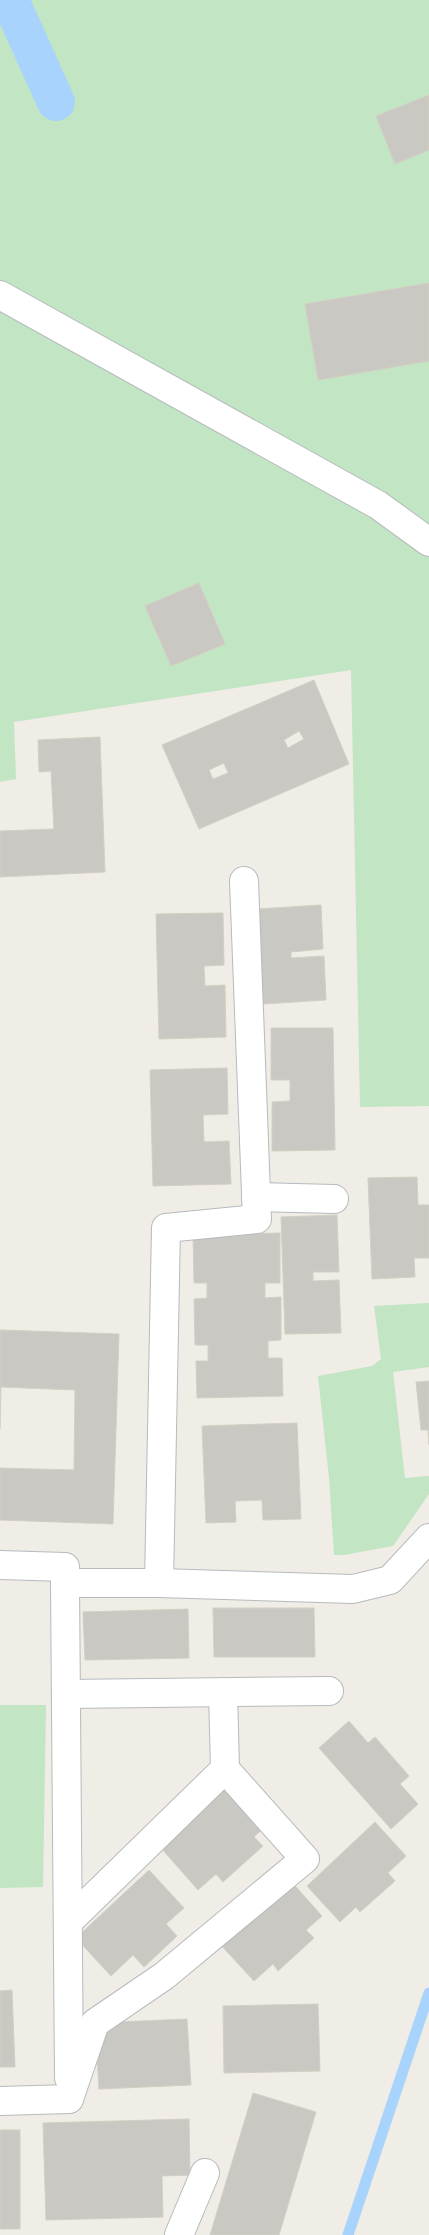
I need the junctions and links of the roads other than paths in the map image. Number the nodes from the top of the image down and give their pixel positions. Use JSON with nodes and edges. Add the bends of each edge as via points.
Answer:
{"nodes":[{"id":1,"x":0,"y":295,"type":"edge"},
{"id":2,"x":429,"y":542,"type":"edge"},
{"id":3,"x":244,"y":881,"type":"dead end"},
{"id":4,"x":256,"y":1198,"type":"junction"},
{"id":5,"x":334,"y":1198,"type":"dead end"},
{"id":6,"x":429,"y":1538,"type":"edge"},
{"id":7,"x":0,"y":1565,"type":"edge"},
{"id":8,"x":65,"y":1583,"type":"junction"},
{"id":9,"x":159,"y":1583,"type":"junction"},
{"id":10,"x":329,"y":1691,"type":"dead end"},
{"id":11,"x":224,"y":1692,"type":"junction"},
{"id":12,"x":66,"y":1694,"type":"junction"},
{"id":13,"x":225,"y":1769,"type":"junction"},
{"id":14,"x":68,"y":1922,"type":"junction"},
{"id":15,"x":69,"y":2099,"type":"junction"},
{"id":16,"x":0,"y":2101,"type":"edge"},
{"id":17,"x":205,"y":2173,"type":"dead end"},
{"id":18,"x":179,"y":2235,"type":"edge"}],
"edges":[{"from":1,"to":2,"type":"street","via":[[378,505]]},
{"from":3,"to":4,"type":"street"},
{"from":4,"to":5,"type":"street"},
{"from":4,"to":9,"type":"street","via":[[257,1219],[166,1228]]},
{"from":6,"to":9,"type":"street","via":[[390,1580],[353,1589]]},
{"from":7,"to":8,"type":"street","via":[[65,1567]]},
{"from":8,"to":9,"type":"street"},
{"from":8,"to":12,"type":"street"},
{"from":10,"to":11,"type":"street"},
{"from":11,"to":12,"type":"street"},
{"from":11,"to":13,"type":"street"},
{"from":12,"to":14,"type":"street"},
{"from":13,"to":14,"type":"street"},
{"from":13,"to":15,"type":"street","via":[[305,1858],[164,1976],[95,2023]]},
{"from":14,"to":15,"type":"street"},
{"from":15,"to":16,"type":"street"},
{"from":17,"to":18,"type":"street"}]}
